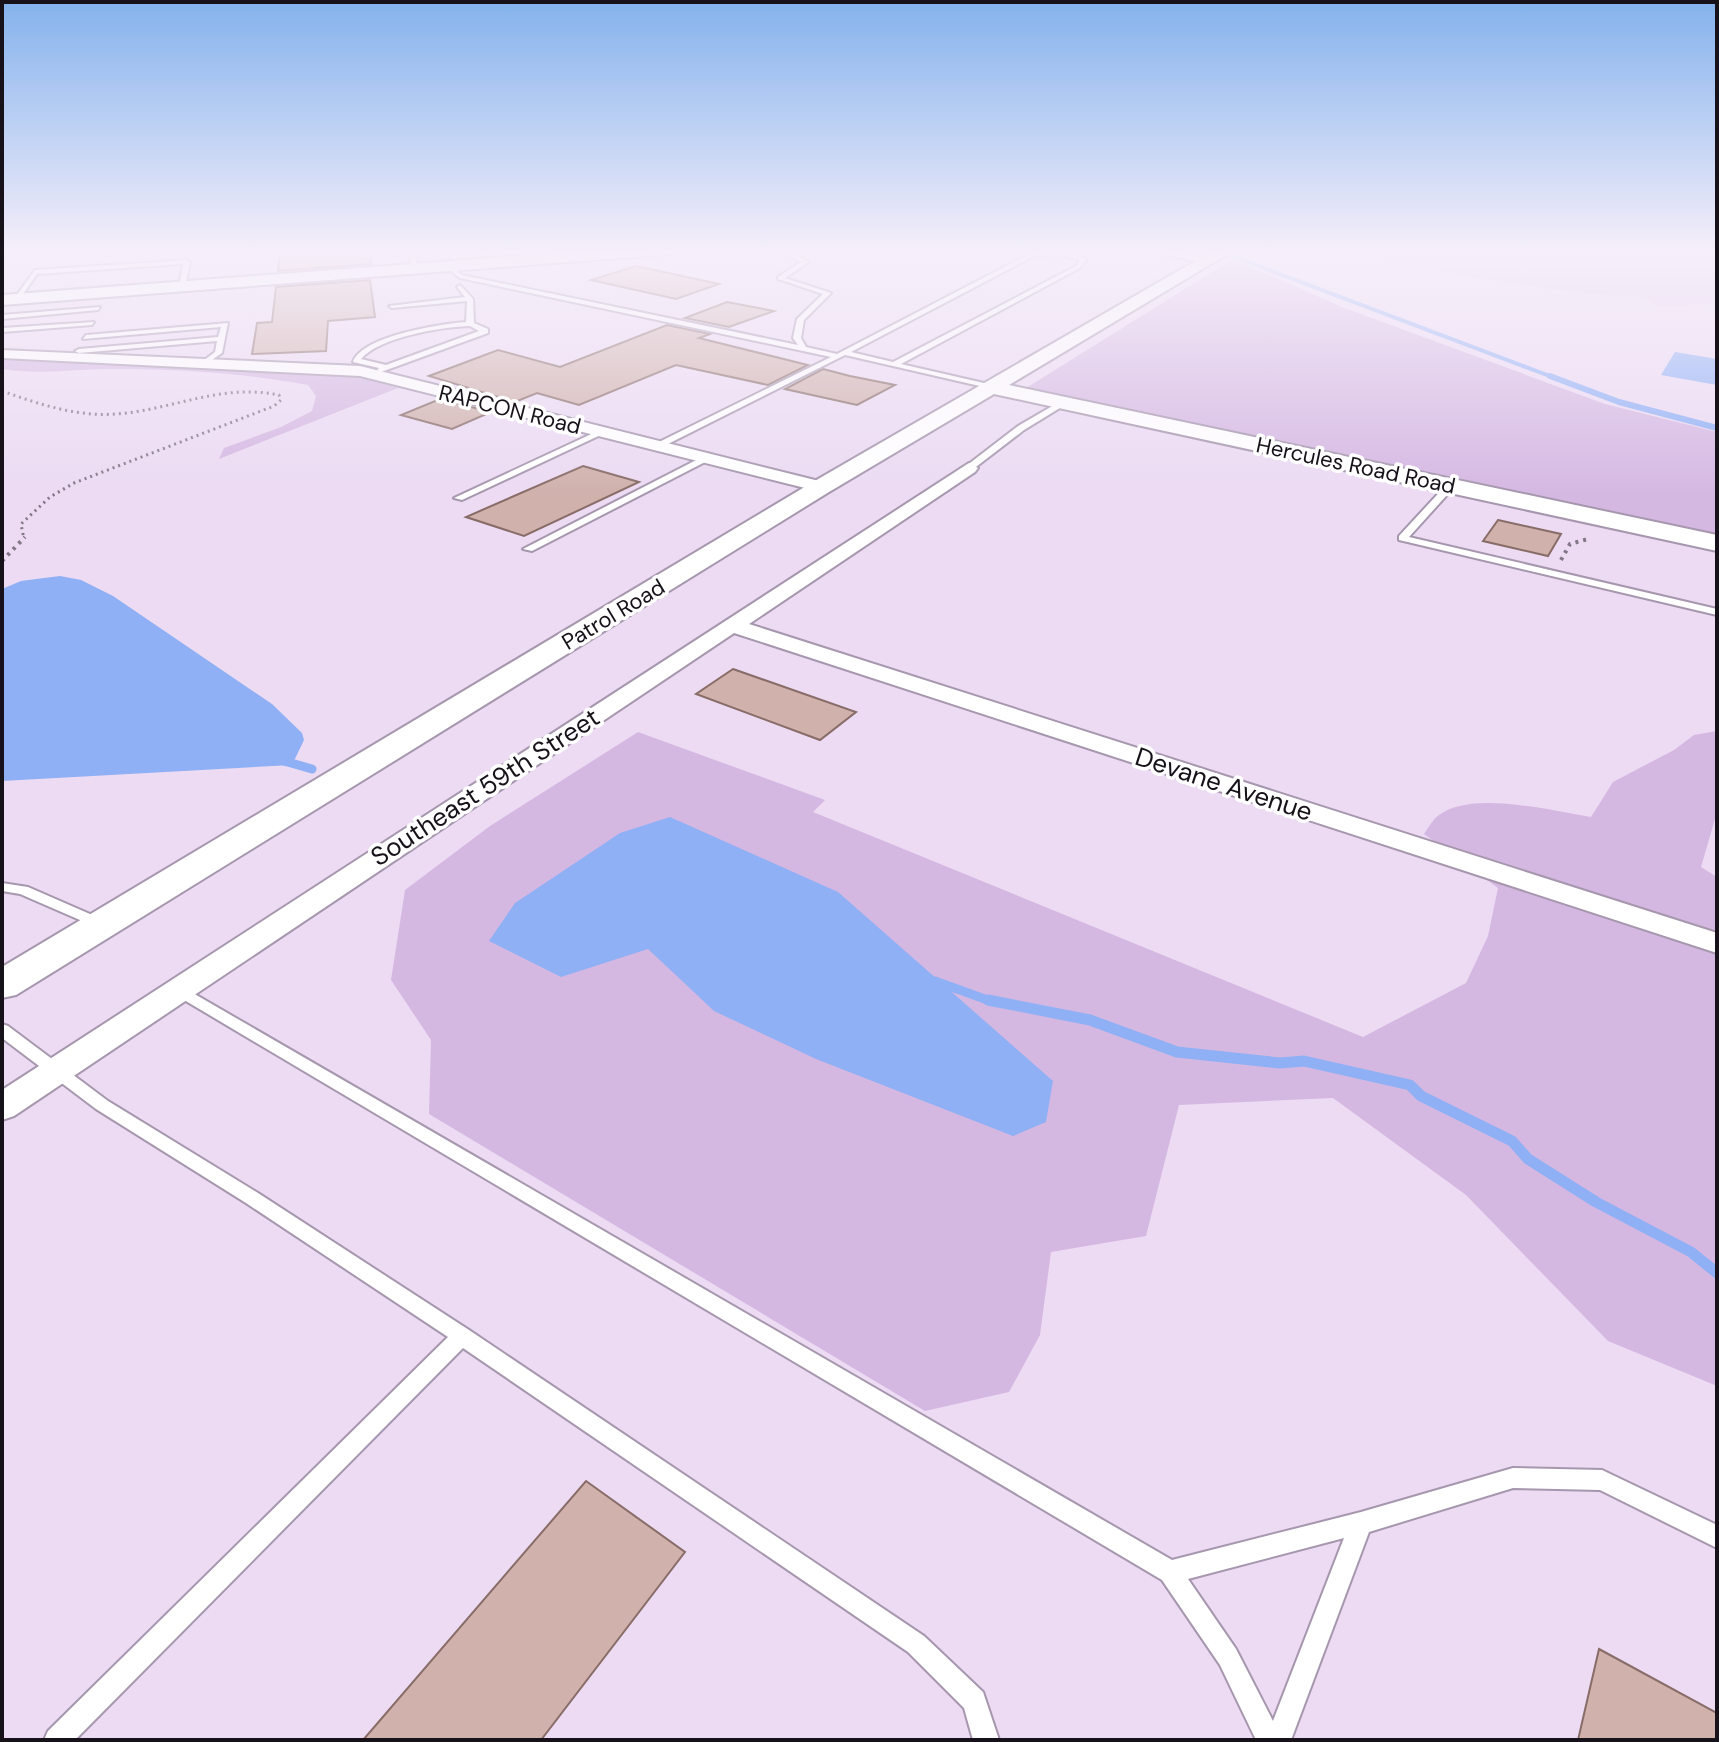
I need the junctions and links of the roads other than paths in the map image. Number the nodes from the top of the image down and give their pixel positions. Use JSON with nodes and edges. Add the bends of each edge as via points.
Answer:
{"nodes":[{"id":1,"x":89,"y":330,"type":"edge"},
{"id":2,"x":164,"y":330,"type":"edge"},
{"id":3,"x":223,"y":330,"type":"edge"},
{"id":4,"x":438,"y":330,"type":"edge"},
{"id":5,"x":483,"y":330,"type":"edge"},
{"id":6,"x":716,"y":330,"type":"edge"},
{"id":7,"x":799,"y":330,"type":"edge"},
{"id":8,"x":888,"y":330,"type":"edge"},
{"id":9,"x":959,"y":330,"type":"edge"},
{"id":10,"x":1092,"y":330,"type":"edge"},
{"id":11,"x":86,"y":337,"type":"junction"},
{"id":12,"x":221,"y":339,"type":"junction"},
{"id":13,"x":804,"y":349,"type":"junction"},
{"id":14,"x":2,"y":354,"type":"edge"},
{"id":15,"x":75,"y":354,"type":"junction"},
{"id":16,"x":841,"y":355,"type":"junction"},
{"id":17,"x":356,"y":360,"type":"junction"},
{"id":18,"x":203,"y":364,"type":"junction"},
{"id":19,"x":894,"y":365,"type":"junction"},
{"id":20,"x":339,"y":370,"type":"junction"},
{"id":21,"x":379,"y":371,"type":"junction"},
{"id":22,"x":994,"y":388,"type":"junction"},
{"id":23,"x":1064,"y":403,"type":"junction"},
{"id":24,"x":603,"y":432,"type":"junction"},
{"id":25,"x":658,"y":446,"type":"junction"},
{"id":26,"x":706,"y":458,"type":"junction"},
{"id":27,"x":969,"y":468,"type":"joint"},
{"id":28,"x":1451,"y":485,"type":"junction"},
{"id":29,"x":821,"y":487,"type":"junction"},
{"id":30,"x":459,"y":498,"type":"dead end"},
{"id":31,"x":1717,"y":543,"type":"edge"},
{"id":32,"x":528,"y":549,"type":"dead end"},
{"id":33,"x":1717,"y":612,"type":"edge"},
{"id":34,"x":731,"y":625,"type":"junction"},
{"id":35,"x":2,"y":887,"type":"edge"},
{"id":36,"x":101,"y":925,"type":"junction"},
{"id":37,"x":1717,"y":943,"type":"edge"},
{"id":38,"x":2,"y":985,"type":"edge"},
{"id":39,"x":179,"y":990,"type":"junction"},
{"id":40,"x":2,"y":1030,"type":"edge"},
{"id":41,"x":58,"y":1070,"type":"junction"},
{"id":42,"x":2,"y":1107,"type":"edge"},
{"id":43,"x":462,"y":1336,"type":"junction"},
{"id":44,"x":1361,"y":1523,"type":"junction"},
{"id":45,"x":1717,"y":1537,"type":"edge"},
{"id":46,"x":1170,"y":1572,"type":"junction"},
{"id":47,"x":57,"y":1740,"type":"edge"},
{"id":48,"x":986,"y":1740,"type":"edge"},
{"id":49,"x":1269,"y":1740,"type":"edge"},
{"id":50,"x":1278,"y":1740,"type":"edge"}],
"edges":[{"from":1,"to":11,"type":"lane"},
{"from":2,"to":11,"type":"lane"},
{"from":3,"to":12,"type":"lane"},
{"from":4,"to":17,"type":"lane","via":[[374,343]]},
{"from":5,"to":21,"type":"lane"},
{"from":6,"to":13,"type":"lane"},
{"from":7,"to":13,"type":"lane"},
{"from":8,"to":16,"type":"lane"},
{"from":9,"to":19,"type":"lane"},
{"from":10,"to":22,"type":"street","name":"Patrol Road"},
{"from":11,"to":15,"type":"lane"},
{"from":12,"to":15,"type":"lane"},
{"from":12,"to":18,"type":"lane","via":[[218,353]]},
{"from":13,"to":16,"type":"lane"},
{"from":14,"to":15,"type":"street","name":"RAPCON Road"},
{"from":15,"to":18,"type":"street","name":"RAPCON Road"},
{"from":16,"to":19,"type":"lane"},
{"from":16,"to":25,"type":"lane"},
{"from":17,"to":20,"type":"lane"},
{"from":17,"to":21,"type":"lane"},
{"from":18,"to":20,"type":"street","name":"RAPCON Road"},
{"from":19,"to":22,"type":"lane"},
{"from":20,"to":21,"type":"street","name":"RAPCON Road"},
{"from":21,"to":24,"type":"street","name":"RAPCON Road"},
{"from":22,"to":23,"type":"street","name":"Hercules Road Road"},
{"from":22,"to":29,"type":"street","name":"Patrol Road"},
{"from":23,"to":27,"type":"lane"},
{"from":23,"to":28,"type":"street","name":"Hercules Road Road"},
{"from":24,"to":25,"type":"street","name":"RAPCON Road"},
{"from":24,"to":30,"type":"lane"},
{"from":25,"to":26,"type":"street","name":"RAPCON Road"},
{"from":26,"to":29,"type":"street","name":"RAPCON Road"},
{"from":26,"to":32,"type":"lane"},
{"from":27,"to":34,"type":"street","name":"Southeast 59th Street"},
{"from":28,"to":31,"type":"street","name":"Hercules Road Road"},
{"from":28,"to":33,"type":"lane","via":[[1402,538]]},
{"from":29,"to":36,"type":"street","name":"Patrol Road"},
{"from":34,"to":37,"type":"street","name":"Devane Avenue"},
{"from":34,"to":39,"type":"street","name":"Southeast 59th Street"},
{"from":35,"to":36,"type":"lane","via":[[23,890]]},
{"from":36,"to":38,"type":"street","name":"Patrol Road"},
{"from":39,"to":41,"type":"street","name":"Southeast 59th Street"},
{"from":39,"to":46,"type":"lane"},
{"from":40,"to":41,"type":"lane"},
{"from":41,"to":42,"type":"street","name":"Southeast 59th Street"},
{"from":41,"to":43,"type":"lane","via":[[102,1105]]},
{"from":43,"to":47,"type":"lane"},
{"from":43,"to":48,"type":"lane","via":[[916,1644],[974,1701]]},
{"from":44,"to":45,"type":"lane","via":[[1513,1478],[1602,1480]]},
{"from":44,"to":46,"type":"lane"},
{"from":44,"to":50,"type":"lane"},
{"from":46,"to":49,"type":"lane","via":[[1228,1657]]}]}
